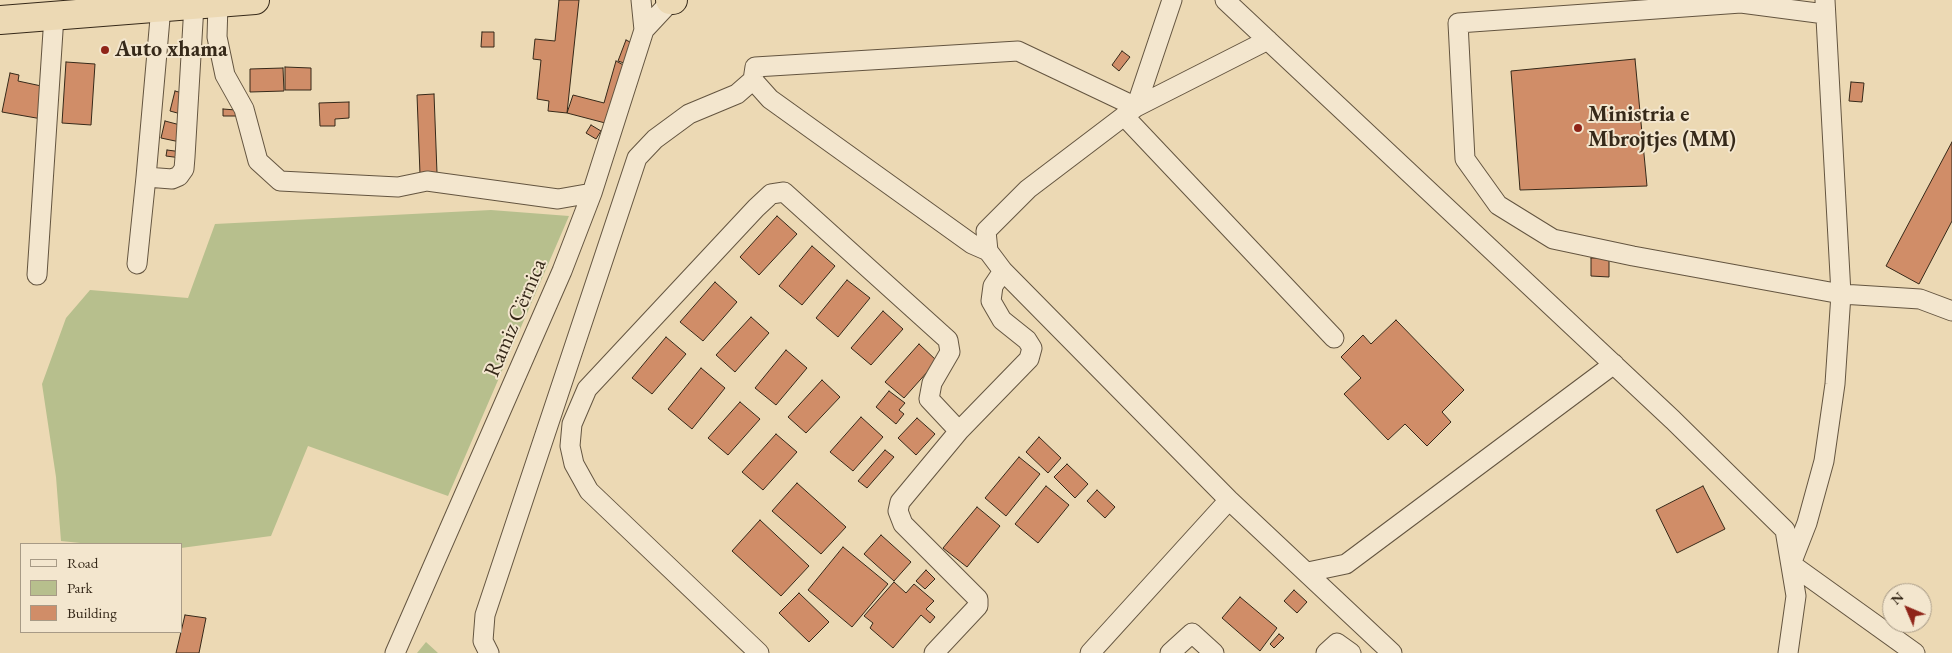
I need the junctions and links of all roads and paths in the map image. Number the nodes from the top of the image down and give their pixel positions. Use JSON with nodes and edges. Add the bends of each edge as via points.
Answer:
{"nodes":[{"id":1,"x":255,"y":0,"type":"edge"},
{"id":2,"x":641,"y":0,"type":"edge"},
{"id":3,"x":671,"y":0,"type":"edge"},
{"id":4,"x":1172,"y":0,"type":"edge"},
{"id":5,"x":1225,"y":0,"type":"edge"},
{"id":6,"x":206,"y":4,"type":"junction"},
{"id":7,"x":161,"y":7,"type":"junction"},
{"id":8,"x":1825,"y":7,"type":"edge"},
{"id":9,"x":54,"y":16,"type":"junction"},
{"id":10,"x":0,"y":20,"type":"edge"},
{"id":11,"x":644,"y":30,"type":"junction"},
{"id":12,"x":1268,"y":40,"type":"junction"},
{"id":13,"x":753,"y":80,"type":"junction"},
{"id":14,"x":1130,"y":112,"type":"junction"},
{"id":15,"x":146,"y":177,"type":"junction"},
{"id":16,"x":592,"y":193,"type":"junction"},
{"id":17,"x":980,"y":247,"type":"junction"},
{"id":18,"x":137,"y":264,"type":"dead end"},
{"id":19,"x":1003,"y":270,"type":"junction"},
{"id":20,"x":37,"y":275,"type":"dead end"},
{"id":21,"x":1841,"y":294,"type":"junction"},
{"id":22,"x":1952,"y":311,"type":"edge"},
{"id":23,"x":1334,"y":338,"type":"dead end"},
{"id":24,"x":1614,"y":364,"type":"junction"},
{"id":25,"x":960,"y":431,"type":"junction"},
{"id":26,"x":1229,"y":500,"type":"junction"},
{"id":27,"x":1791,"y":564,"type":"junction"},
{"id":28,"x":1308,"y":572,"type":"junction"},
{"id":29,"x":396,"y":653,"type":"edge"},
{"id":30,"x":489,"y":653,"type":"edge"},
{"id":31,"x":759,"y":653,"type":"edge"},
{"id":32,"x":934,"y":653,"type":"edge"},
{"id":33,"x":1090,"y":653,"type":"edge"},
{"id":34,"x":1170,"y":653,"type":"edge"},
{"id":35,"x":1214,"y":653,"type":"edge"},
{"id":36,"x":1326,"y":653,"type":"edge"},
{"id":37,"x":1351,"y":653,"type":"edge"},
{"id":38,"x":1392,"y":653,"type":"edge"},
{"id":39,"x":1788,"y":653,"type":"edge"},
{"id":40,"x":1914,"y":653,"type":"edge"}],
"edges":[{"from":1,"to":6,"type":"highway"},
{"from":2,"to":11,"type":"street"},
{"from":3,"to":11,"type":"street","name":"Ramiz Cërnica"},
{"from":4,"to":14,"type":"street"},
{"from":5,"to":12,"type":"street"},
{"from":6,"to":7,"type":"highway"},
{"from":6,"to":15,"type":"street","via":[[184,169],[172,179]]},
{"from":6,"to":16,"type":"street","via":[[225,75],[244,110],[258,161],[280,181],[398,187],[427,181],[558,199]]},
{"from":7,"to":9,"type":"highway"},
{"from":7,"to":15,"type":"street"},
{"from":8,"to":21,"type":"street"},
{"from":8,"to":21,"type":"street","via":[[1741,3],[1458,23],[1465,159],[1498,205],[1553,239]]},
{"from":9,"to":10,"type":"highway"},
{"from":9,"to":20,"type":"street"},
{"from":11,"to":16,"type":"street","name":"Ramiz Cërnica"},
{"from":12,"to":14,"type":"street"},
{"from":12,"to":24,"type":"street"},
{"from":13,"to":14,"type":"street","via":[[755,67],[1018,50]]},
{"from":13,"to":17,"type":"street","via":[[770,99]]},
{"from":13,"to":30,"type":"street","via":[[737,94],[676,122],[637,158],[485,615],[483,641]]},
{"from":14,"to":17,"type":"street","via":[[1028,189],[986,231]]},
{"from":14,"to":23,"type":"street"},
{"from":15,"to":18,"type":"street"},
{"from":16,"to":29,"type":"street","name":"Ramiz Cërnica","via":[[527,356]]},
{"from":17,"to":19,"type":"street"},
{"from":19,"to":25,"type":"street","via":[[993,286],[991,301],[1002,320],[1027,340],[1031,352],[1029,359]]},
{"from":19,"to":26,"type":"street"},
{"from":21,"to":22,"type":"street","via":[[1920,299]]},
{"from":21,"to":27,"type":"street","via":[[1835,384],[1824,461],[1807,523]]},
{"from":24,"to":27,"type":"street","via":[[1785,530]]},
{"from":24,"to":28,"type":"street","via":[[1346,564]]},
{"from":25,"to":31,"type":"street","via":[[929,398],[932,382],[950,352],[948,340],[784,192],[771,194],[756,208],[587,389],[572,424],[570,446],[574,464],[589,491]]},
{"from":25,"to":32,"type":"street","via":[[900,502],[898,511],[903,524],[978,599],[978,606]]},
{"from":26,"to":28,"type":"street"},
{"from":26,"to":33,"type":"street"},
{"from":27,"to":39,"type":"street","via":[[1796,596]]},
{"from":27,"to":40,"type":"street"},
{"from":28,"to":38,"type":"street"},
{"from":34,"to":35,"type":"street","via":[[1192,633]]},
{"from":36,"to":37,"type":"street","via":[[1336,643]]}]}
